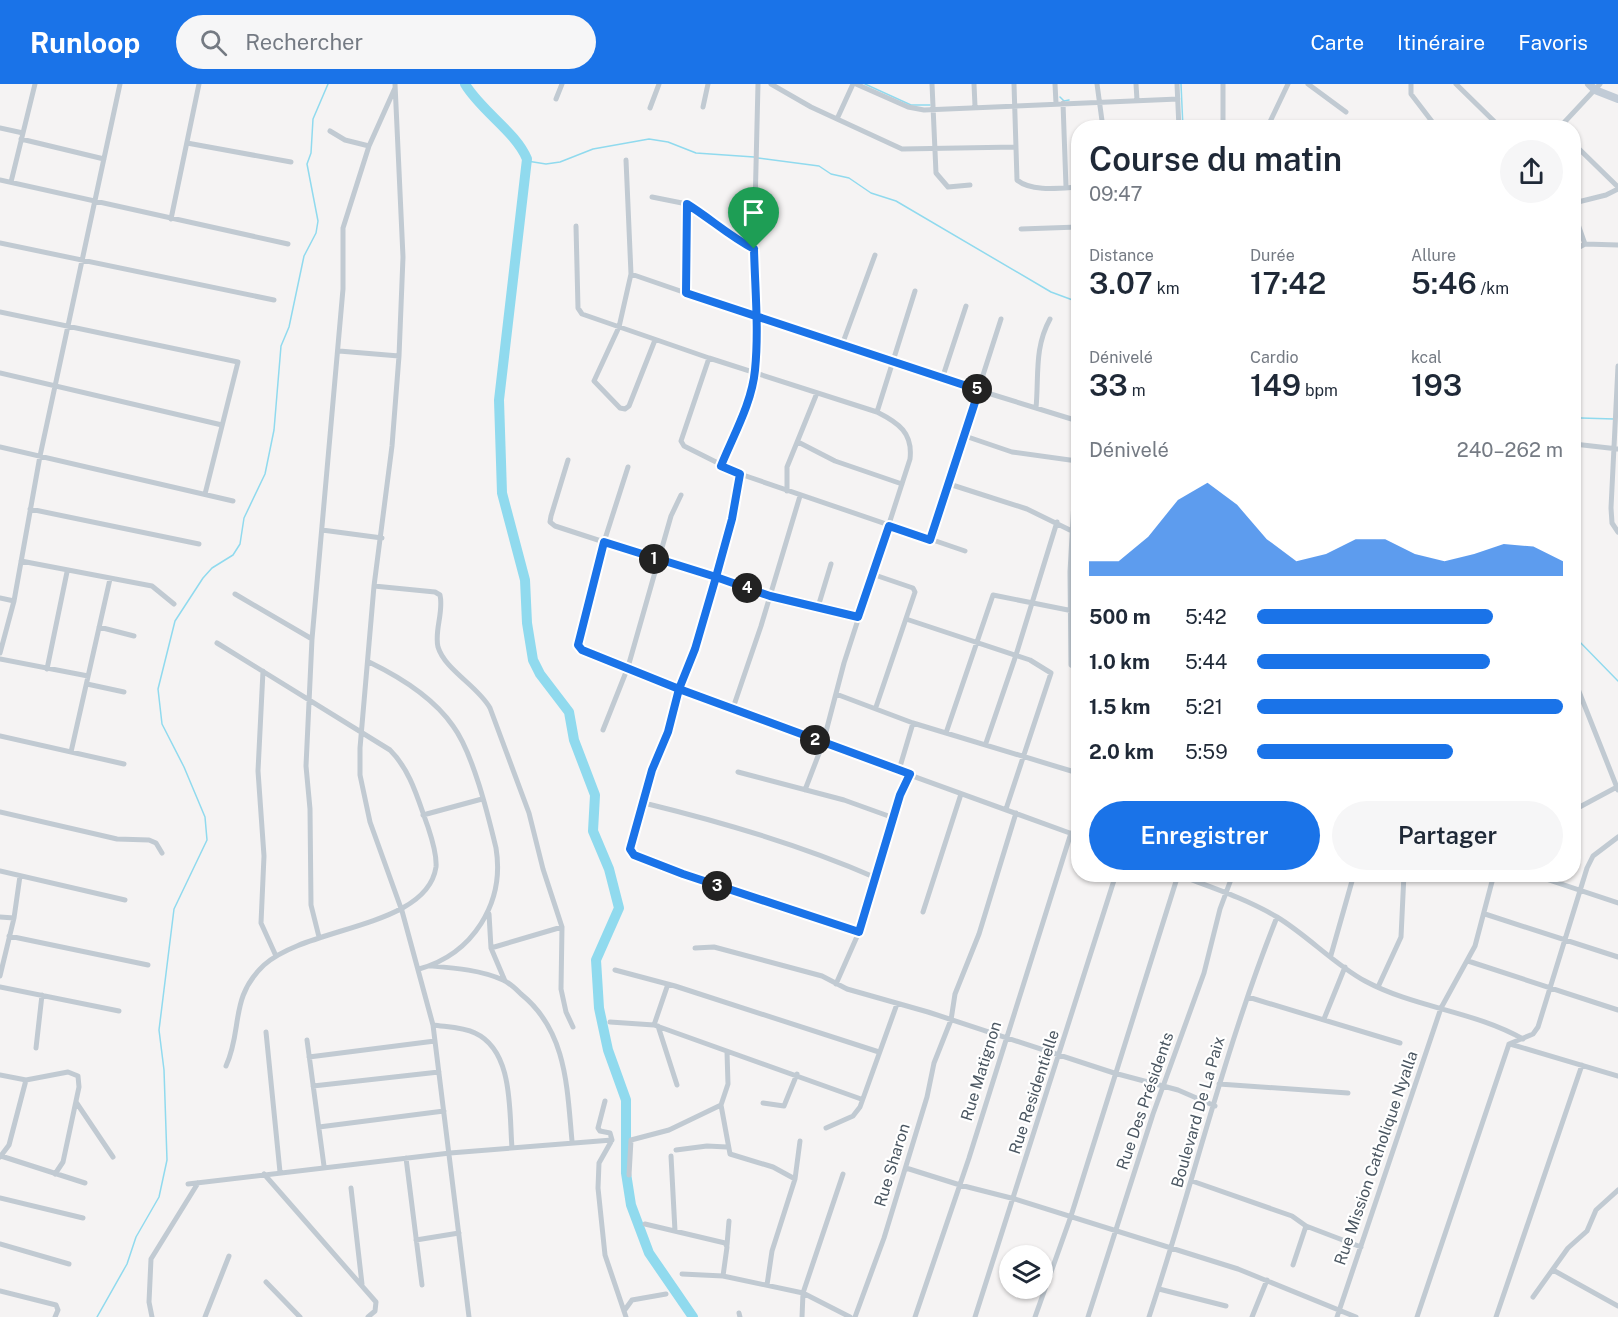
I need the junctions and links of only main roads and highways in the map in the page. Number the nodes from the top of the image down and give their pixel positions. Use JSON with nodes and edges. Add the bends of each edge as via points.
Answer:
{"nodes":[{"id":1,"x":1595,"y":86,"type":"edge"},
{"id":2,"x":1618,"y":99,"type":"edge"}],
"edges":[{"from":1,"to":2,"type":"main road"}]}
